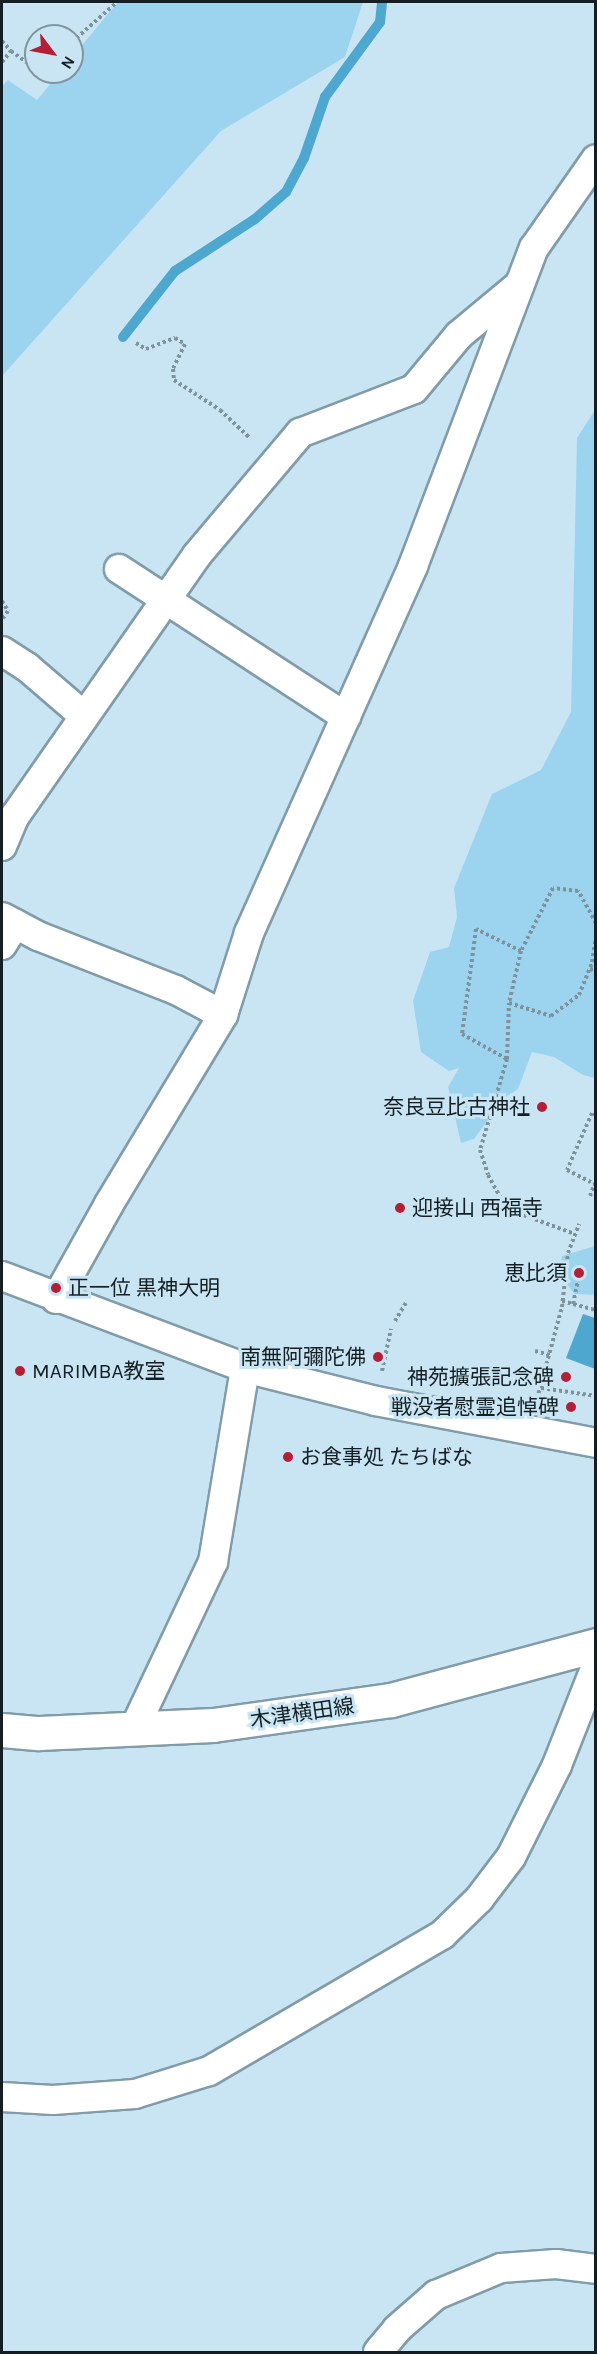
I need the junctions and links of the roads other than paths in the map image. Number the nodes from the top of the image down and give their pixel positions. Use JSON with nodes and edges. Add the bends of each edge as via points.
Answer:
{"nodes":[{"id":1,"x":596,"y":159,"type":"edge"},
{"id":2,"x":519,"y":285,"type":"junction"},
{"id":3,"x":119,"y":569,"type":"dead end"},
{"id":4,"x":165,"y":600,"type":"junction"},
{"id":5,"x":2,"y":651,"type":"edge"},
{"id":6,"x":84,"y":716,"type":"junction"},
{"id":7,"x":346,"y":717,"type":"junction"},
{"id":8,"x":2,"y":846,"type":"edge"},
{"id":9,"x":6,"y":929,"type":"edge"},
{"id":10,"x":224,"y":1015,"type":"junction"},
{"id":11,"x":2,"y":1276,"type":"edge"},
{"id":12,"x":56,"y":1299,"type":"junction"},
{"id":13,"x":244,"y":1368,"type":"junction"},
{"id":14,"x":596,"y":1443,"type":"edge"},
{"id":15,"x":596,"y":1645,"type":"edge"},
{"id":16,"x":596,"y":1666,"type":"edge"},
{"id":17,"x":134,"y":1729,"type":"junction"},
{"id":18,"x":2,"y":1730,"type":"edge"},
{"id":19,"x":2,"y":2097,"type":"edge"},
{"id":20,"x":596,"y":2270,"type":"edge"},
{"id":21,"x":378,"y":2352,"type":"edge"}],
"edges":[{"from":1,"to":2,"type":"street","via":[[534,248]]},
{"from":2,"to":4,"type":"street","via":[[459,335],[414,389],[300,433],[197,555]]},
{"from":2,"to":7,"type":"street","via":[[413,566]]},
{"from":3,"to":4,"type":"street"},
{"from":4,"to":6,"type":"street"},
{"from":4,"to":7,"type":"street"},
{"from":5,"to":6,"type":"street"},
{"from":6,"to":8,"type":"street","via":[[15,816]]},
{"from":7,"to":10,"type":"street","via":[[249,933]]},
{"from":9,"to":10,"type":"street","via":[[176,990]]},
{"from":10,"to":12,"type":"street"},
{"from":11,"to":12,"type":"street"},
{"from":12,"to":13,"type":"street"},
{"from":13,"to":14,"type":"street","via":[[376,1401]]},
{"from":13,"to":17,"type":"street","via":[[213,1562]]},
{"from":15,"to":17,"type":"main road","name":"木津横田線","via":[[391,1700],[213,1725]]},
{"from":16,"to":19,"type":"street","via":[[557,1764],[511,1857],[479,1899],[442,1935],[209,2071],[135,2094],[53,2100]]},
{"from":17,"to":18,"type":"main road","name":"木津横田線","via":[[39,1733]]},
{"from":20,"to":21,"type":"street","via":[[556,2264],[501,2268],[436,2295],[397,2329]]}]}
